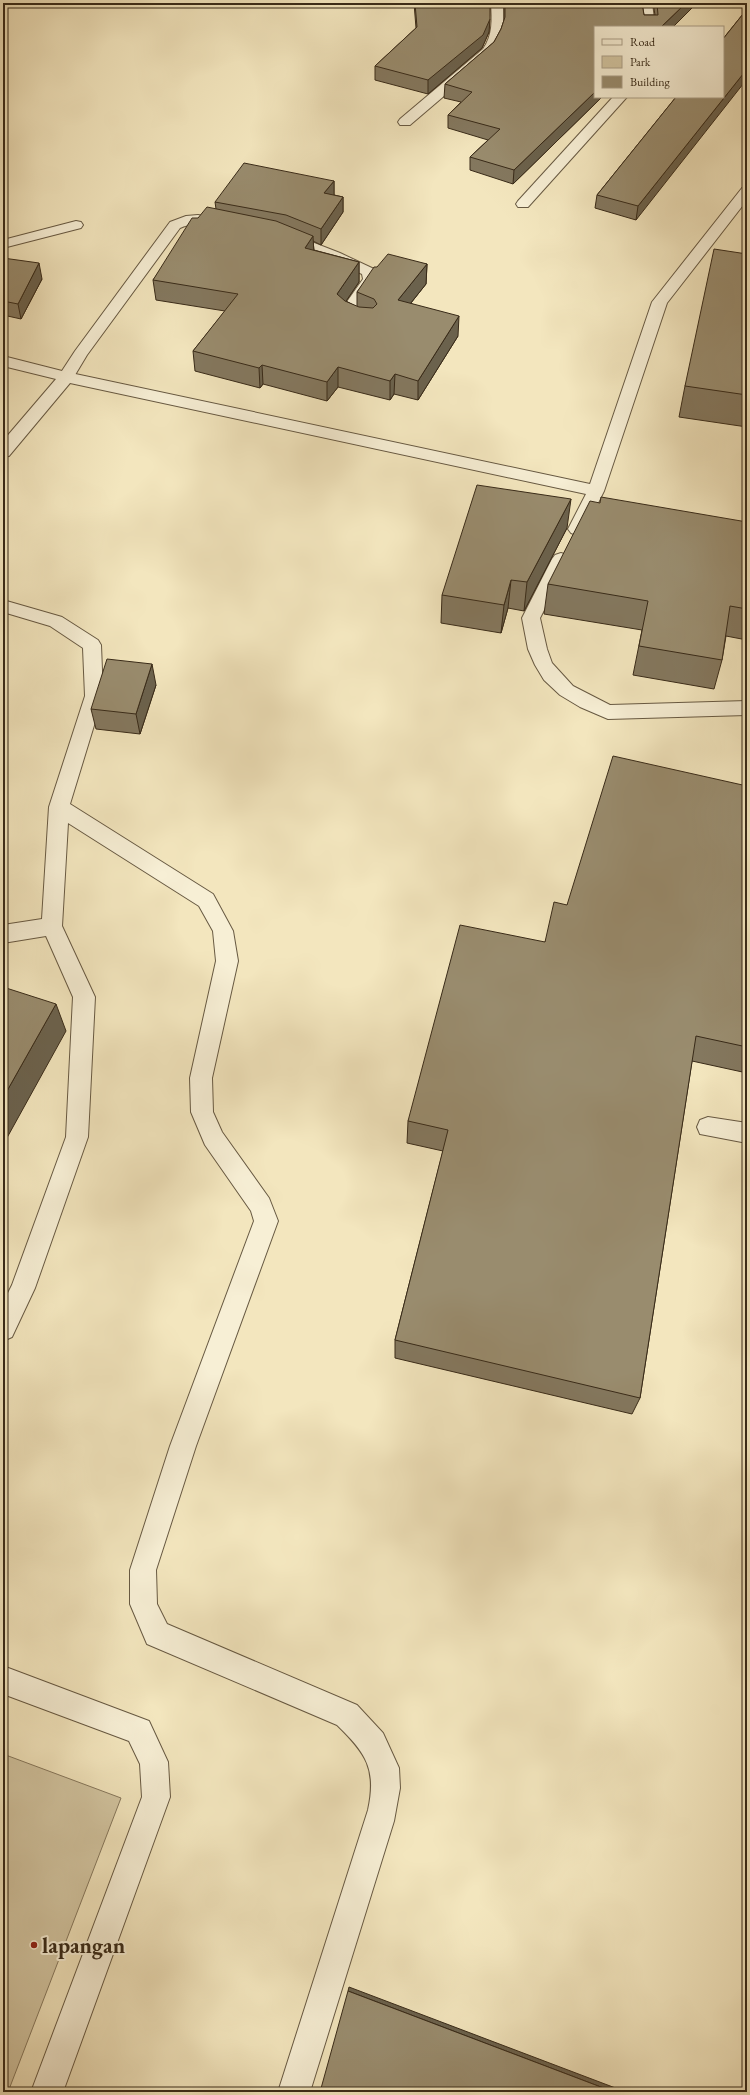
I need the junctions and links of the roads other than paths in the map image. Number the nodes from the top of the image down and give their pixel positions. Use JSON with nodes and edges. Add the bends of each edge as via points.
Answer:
{"nodes":[{"id":1,"x":497,"y":3,"type":"edge"},
{"id":2,"x":646,"y":3,"type":"edge"},
{"id":3,"x":649,"y":26,"type":"edge"},
{"id":4,"x":619,"y":98,"type":"edge"},
{"id":5,"x":405,"y":122,"type":"dead end"},
{"id":6,"x":747,"y":191,"type":"edge"},
{"id":7,"x":523,"y":204,"type":"dead end"},
{"id":8,"x":76,"y":225,"type":"dead end"},
{"id":9,"x":236,"y":226,"type":"edge"},
{"id":10,"x":274,"y":233,"type":"edge"},
{"id":11,"x":3,"y":244,"type":"edge"},
{"id":12,"x":368,"y":323,"type":"edge"},
{"id":13,"x":3,"y":361,"type":"edge"},
{"id":14,"x":66,"y":377,"type":"junction"},
{"id":15,"x":3,"y":452,"type":"edge"},
{"id":16,"x":596,"y":491,"type":"junction"},
{"id":17,"x":3,"y":606,"type":"edge"},
{"id":18,"x":747,"y":708,"type":"edge"},
{"id":19,"x":59,"y":806,"type":"junction"},
{"id":20,"x":52,"y":926,"type":"junction"},
{"id":21,"x":3,"y":934,"type":"edge"},
{"id":22,"x":708,"y":1127,"type":"dead end"},
{"id":23,"x":747,"y":1133,"type":"edge"},
{"id":24,"x":3,"y":1328,"type":"edge"},
{"id":25,"x":3,"y":1680,"type":"edge"},
{"id":26,"x":47,"y":2092,"type":"edge"},
{"id":27,"x":294,"y":2092,"type":"edge"}],
"edges":[{"from":1,"to":5,"type":"street","via":[[496,42],[488,52]]},
{"from":2,"to":3,"type":"street"},
{"from":4,"to":7,"type":"street"},
{"from":6,"to":16,"type":"street","via":[[660,302]]},
{"from":8,"to":11,"type":"street"},
{"from":9,"to":14,"type":"street","via":[[198,219],[183,220],[175,225],[80,354]]},
{"from":10,"to":12,"type":"street","via":[[369,272],[370,279],[347,313]]},
{"from":13,"to":14,"type":"street"},
{"from":14,"to":15,"type":"street"},
{"from":14,"to":16,"type":"street"},
{"from":16,"to":18,"type":"street","via":[[531,618],[540,654],[557,684],[588,704],[608,712]]},
{"from":17,"to":19,"type":"street","via":[[56,622],[92,645],[94,696]]},
{"from":19,"to":20,"type":"street"},
{"from":19,"to":27,"type":"street","via":[[206,900],[223,931],[227,961],[201,1078],[202,1112],[213,1138],[261,1206],[266,1221],[183,1446],[143,1570],[140,1592],[145,1614],[157,1634],[347,1716],[369,1735],[381,1756],[386,1779],[382,1807],[345,1936]]},
{"from":20,"to":21,"type":"street"},
{"from":20,"to":24,"type":"street","via":[[84,997],[77,1137],[23,1288]]},
{"from":22,"to":23,"type":"street"},
{"from":25,"to":26,"type":"street","via":[[138,1731],[154,1762],[156,1797]]}]}
